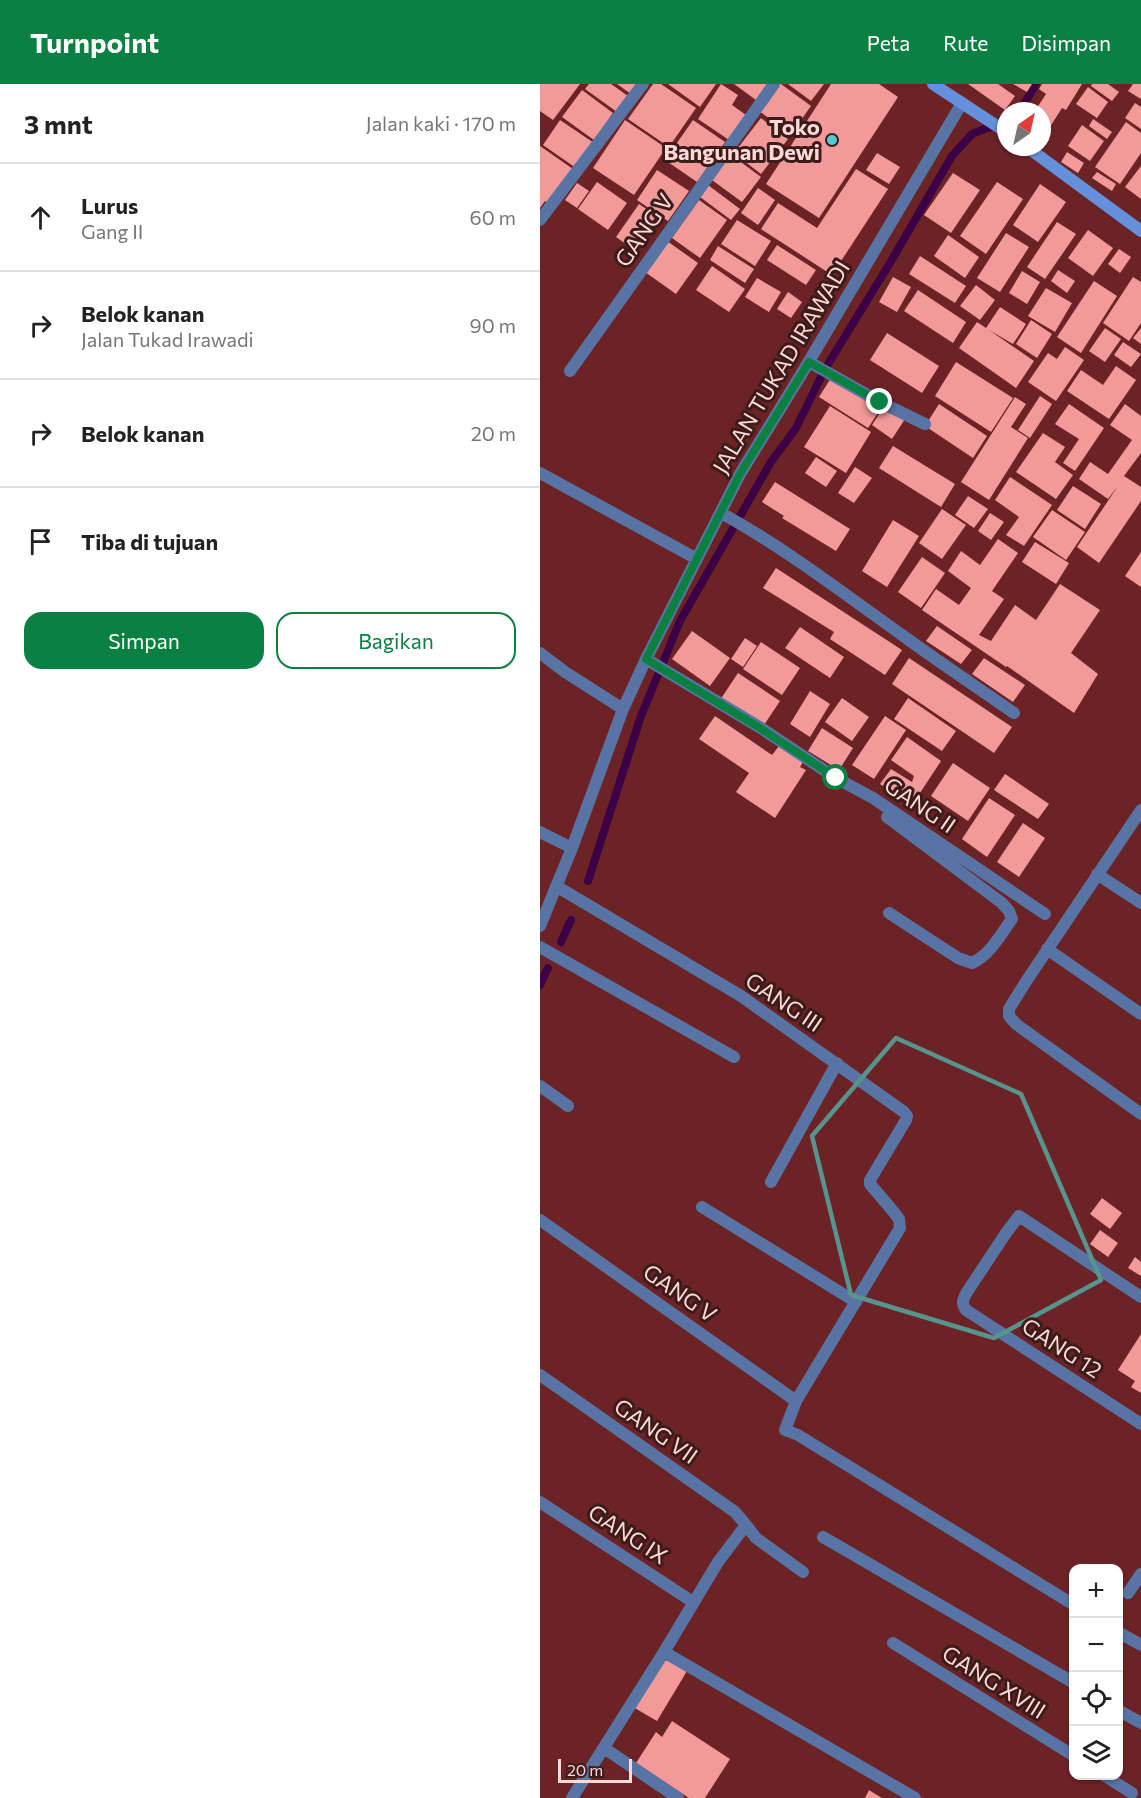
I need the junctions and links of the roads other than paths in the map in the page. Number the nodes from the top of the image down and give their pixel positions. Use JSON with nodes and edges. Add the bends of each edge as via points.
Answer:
{"nodes":[{"id":1,"x":643,"y":84,"type":"edge"},
{"id":2,"x":774,"y":84,"type":"edge"},
{"id":3,"x":933,"y":84,"type":"edge"},
{"id":4,"x":962,"y":103,"type":"junction"},
{"id":5,"x":997,"y":126,"type":"edge"},
{"id":6,"x":1039,"y":156,"type":"edge"},
{"id":7,"x":540,"y":220,"type":"edge"},
{"id":8,"x":1141,"y":231,"type":"edge"},
{"id":9,"x":813,"y":364,"type":"junction"},
{"id":10,"x":570,"y":372,"type":"dead end"},
{"id":11,"x":925,"y":424,"type":"dead end"},
{"id":12,"x":540,"y":473,"type":"edge"},
{"id":13,"x":721,"y":513,"type":"junction"},
{"id":14,"x":697,"y":559,"type":"junction"},
{"id":15,"x":540,"y":653,"type":"edge"},
{"id":16,"x":648,"y":660,"type":"junction"},
{"id":17,"x":623,"y":709,"type":"junction"},
{"id":18,"x":1014,"y":714,"type":"dead end"},
{"id":19,"x":836,"y":778,"type":"junction"},
{"id":20,"x":1141,"y":810,"type":"edge"},
{"id":21,"x":540,"y":832,"type":"edge"},
{"id":22,"x":572,"y":848,"type":"junction"},
{"id":23,"x":1097,"y":874,"type":"junction"},
{"id":24,"x":556,"y":886,"type":"junction"},
{"id":25,"x":1141,"y":903,"type":"edge"},
{"id":26,"x":889,"y":914,"type":"dead end"},
{"id":27,"x":1045,"y":914,"type":"dead end"},
{"id":28,"x":540,"y":926,"type":"edge"},
{"id":29,"x":540,"y":947,"type":"edge"},
{"id":30,"x":1047,"y":949,"type":"junction"},
{"id":31,"x":1141,"y":1014,"type":"edge"},
{"id":32,"x":734,"y":1057,"type":"dead end"},
{"id":33,"x":837,"y":1063,"type":"junction"},
{"id":34,"x":540,"y":1086,"type":"edge"},
{"id":35,"x":568,"y":1106,"type":"dead end"},
{"id":36,"x":1141,"y":1114,"type":"edge"},
{"id":37,"x":771,"y":1182,"type":"dead end"},
{"id":38,"x":702,"y":1207,"type":"dead end"},
{"id":39,"x":540,"y":1220,"type":"edge"},
{"id":40,"x":1141,"y":1297,"type":"edge"},
{"id":41,"x":855,"y":1302,"type":"junction"},
{"id":42,"x":540,"y":1375,"type":"edge"},
{"id":43,"x":796,"y":1401,"type":"junction"},
{"id":44,"x":1141,"y":1424,"type":"edge"},
{"id":45,"x":540,"y":1502,"type":"edge"},
{"id":46,"x":746,"y":1525,"type":"junction"},
{"id":47,"x":823,"y":1537,"type":"dead end"},
{"id":48,"x":803,"y":1572,"type":"dead end"},
{"id":49,"x":1141,"y":1574,"type":"edge"},
{"id":50,"x":1128,"y":1593,"type":"dead end"},
{"id":51,"x":693,"y":1602,"type":"junction"},
{"id":52,"x":1069,"y":1602,"type":"edge"},
{"id":53,"x":1123,"y":1635,"type":"edge"},
{"id":54,"x":893,"y":1643,"type":"dead end"},
{"id":55,"x":1141,"y":1646,"type":"edge"},
{"id":56,"x":664,"y":1652,"type":"junction"},
{"id":57,"x":1069,"y":1680,"type":"edge"},
{"id":58,"x":1123,"y":1712,"type":"edge"},
{"id":59,"x":1141,"y":1723,"type":"edge"},
{"id":60,"x":604,"y":1748,"type":"junction"},
{"id":61,"x":1069,"y":1753,"type":"edge"},
{"id":62,"x":1110,"y":1780,"type":"edge"},
{"id":63,"x":1141,"y":1781,"type":"edge"},
{"id":64,"x":1131,"y":1795,"type":"edge"},
{"id":65,"x":572,"y":1798,"type":"edge"},
{"id":66,"x":678,"y":1798,"type":"edge"},
{"id":67,"x":915,"y":1798,"type":"edge"}],
"edges":[{"from":1,"to":7,"type":"street"},
{"from":2,"to":10,"type":"street","name":"GANG V"},
{"from":3,"to":4,"type":"street"},
{"from":4,"to":5,"type":"street"},
{"from":4,"to":9,"type":"street","name":"JALAN TUKAD IRAWADI"},
{"from":6,"to":8,"type":"street"},
{"from":9,"to":11,"type":"street"},
{"from":9,"to":13,"type":"street","name":"JALAN TUKAD IRAWADI","via":[[740,474]]},
{"from":12,"to":14,"type":"street"},
{"from":13,"to":14,"type":"street","name":"JALAN TUKAD IRAWADI"},
{"from":13,"to":18,"type":"street","via":[[810,567]]},
{"from":14,"to":16,"type":"street","name":"JALAN TUKAD IRAWADI"},
{"from":15,"to":17,"type":"street"},
{"from":16,"to":17,"type":"street","name":"JALAN TUKAD IRAWADI"},
{"from":16,"to":19,"type":"street","name":"GANG II"},
{"from":17,"to":22,"type":"street","name":"JALAN TUKAD IRAWADI"},
{"from":19,"to":26,"type":"street","via":[[1002,903],[1012,919],[989,952],[972,963]]},
{"from":19,"to":27,"type":"street","name":"GANG II","via":[[873,798]]},
{"from":20,"to":23,"type":"street"},
{"from":21,"to":22,"type":"street"},
{"from":22,"to":24,"type":"street","name":"JALAN TUKAD IRAWADI"},
{"from":23,"to":25,"type":"street"},
{"from":23,"to":30,"type":"street"},
{"from":24,"to":28,"type":"street","name":"JALAN TUKAD IRAWADI"},
{"from":24,"to":33,"type":"street","name":"GANG III","via":[[741,996]]},
{"from":29,"to":32,"type":"street"},
{"from":30,"to":31,"type":"street"},
{"from":30,"to":36,"type":"street","via":[[1009,1009],[1011,1021]]},
{"from":33,"to":37,"type":"street"},
{"from":33,"to":41,"type":"street","name":"GANG III","via":[[906,1116],[870,1180],[900,1227]]},
{"from":34,"to":35,"type":"street"},
{"from":38,"to":41,"type":"street"},
{"from":39,"to":43,"type":"street","name":"GANG V"},
{"from":40,"to":44,"type":"street","name":"GANG 12","via":[[1019,1216],[963,1300],[966,1310]]},
{"from":41,"to":43,"type":"street"},
{"from":42,"to":46,"type":"street","name":"GANG VII","via":[[735,1512]]},
{"from":43,"to":52,"type":"street","via":[[785,1430]]},
{"from":45,"to":51,"type":"street","name":"GANG IX"},
{"from":46,"to":48,"type":"street","name":"GANG VII","via":[[756,1538]]},
{"from":46,"to":51,"type":"street"},
{"from":47,"to":57,"type":"street"},
{"from":49,"to":50,"type":"street"},
{"from":51,"to":56,"type":"street"},
{"from":53,"to":55,"type":"street"},
{"from":54,"to":61,"type":"street","name":"GANG XVIII"},
{"from":56,"to":60,"type":"street"},
{"from":56,"to":67,"type":"street"},
{"from":58,"to":59,"type":"street"},
{"from":60,"to":65,"type":"street"},
{"from":60,"to":66,"type":"street"},
{"from":62,"to":64,"type":"street"},
{"from":63,"to":64,"type":"street"}]}
